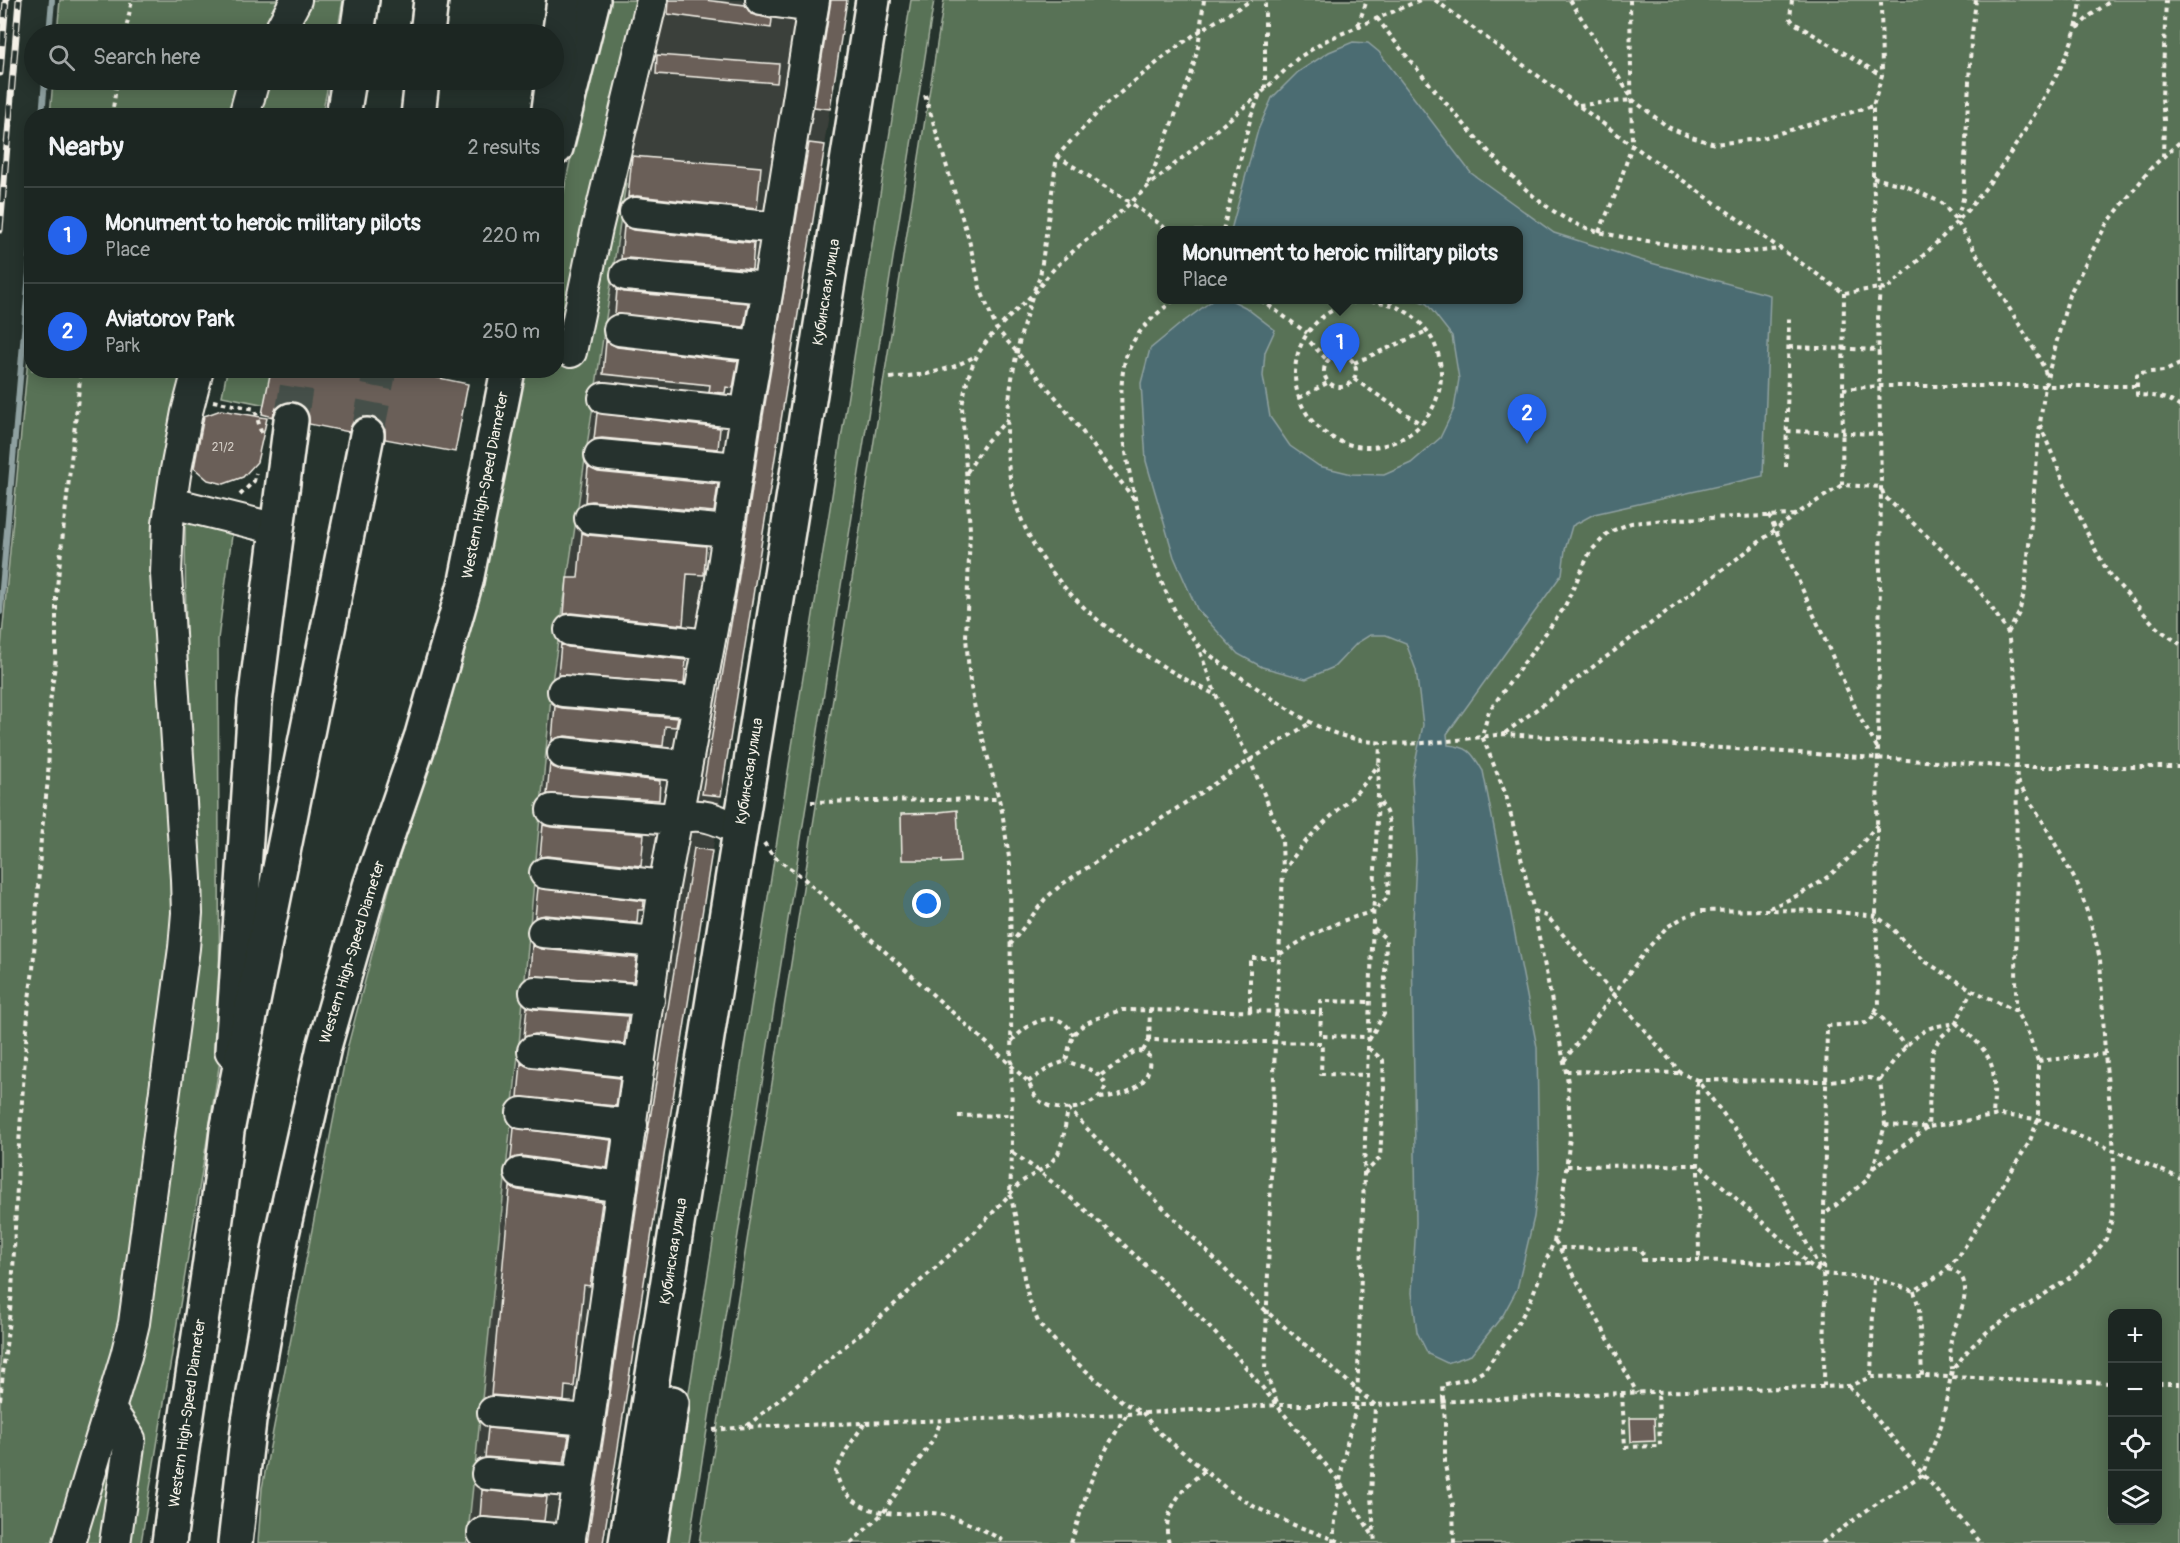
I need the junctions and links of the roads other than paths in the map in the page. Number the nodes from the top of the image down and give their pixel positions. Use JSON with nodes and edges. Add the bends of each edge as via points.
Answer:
{"nodes":[{"id":1,"x":296,"y":0,"type":"edge"},
{"id":2,"x":362,"y":0,"type":"edge"},
{"id":3,"x":431,"y":0,"type":"edge"},
{"id":4,"x":564,"y":0,"type":"edge"},
{"id":5,"x":594,"y":0,"type":"edge"},
{"id":6,"x":652,"y":0,"type":"edge"},
{"id":7,"x":762,"y":0,"type":"edge"},
{"id":8,"x":873,"y":0,"type":"edge"},
{"id":9,"x":895,"y":0,"type":"edge"},
{"id":10,"x":813,"y":3,"type":"edge"},
{"id":11,"x":283,"y":24,"type":"edge"},
{"id":12,"x":358,"y":24,"type":"edge"},
{"id":13,"x":428,"y":24,"type":"edge"},
{"id":14,"x":561,"y":24,"type":"edge"},
{"id":15,"x":251,"y":90,"type":"edge"},
{"id":16,"x":347,"y":90,"type":"edge"},
{"id":17,"x":421,"y":90,"type":"edge"},
{"id":18,"x":551,"y":90,"type":"edge"},
{"id":19,"x":246,"y":108,"type":"edge"},
{"id":20,"x":344,"y":108,"type":"edge"},
{"id":21,"x":419,"y":108,"type":"edge"},
{"id":22,"x":549,"y":108,"type":"edge"},
{"id":23,"x":564,"y":117,"type":"edge"},
{"id":24,"x":635,"y":213,"type":"dead end"},
{"id":25,"x":777,"y":228,"type":"junction"},
{"id":26,"x":626,"y":274,"type":"dead end"},
{"id":27,"x":768,"y":288,"type":"junction"},
{"id":28,"x":619,"y":330,"type":"dead end"},
{"id":29,"x":758,"y":346,"type":"junction"},
{"id":30,"x":571,"y":352,"type":"dead end"},
{"id":31,"x":506,"y":378,"type":"edge"},
{"id":32,"x":195,"y":383,"type":"edge"},
{"id":33,"x":604,"y":398,"type":"dead end"},
{"id":34,"x":746,"y":413,"type":"junction"},
{"id":35,"x":291,"y":420,"type":"tunnel mouth"},
{"id":36,"x":368,"y":435,"type":"tunnel mouth"},
{"id":37,"x":600,"y":455,"type":"dead end"},
{"id":38,"x":738,"y":468,"type":"junction"},
{"id":39,"x":172,"y":503,"type":"junction"},
{"id":40,"x":590,"y":518,"type":"dead end"},
{"id":41,"x":277,"y":529,"type":"junction"},
{"id":42,"x":728,"y":531,"type":"junction"},
{"id":43,"x":570,"y":630,"type":"dead end"},
{"id":44,"x":709,"y":645,"type":"junction"},
{"id":45,"x":563,"y":691,"type":"dead end"},
{"id":46,"x":698,"y":702,"type":"junction"},
{"id":47,"x":562,"y":753,"type":"dead end"},
{"id":48,"x":685,"y":766,"type":"junction"},
{"id":49,"x":552,"y":810,"type":"dead end"},
{"id":50,"x":676,"y":819,"type":"junction"},
{"id":51,"x":749,"y":832,"type":"junction"},
{"id":52,"x":545,"y":873,"type":"dead end"},
{"id":53,"x":664,"y":886,"type":"junction"},
{"id":54,"x":543,"y":932,"type":"dead end"},
{"id":55,"x":656,"y":942,"type":"junction"},
{"id":56,"x":535,"y":992,"type":"dead end"},
{"id":57,"x":648,"y":1000,"type":"junction"},
{"id":58,"x":533,"y":1051,"type":"dead end"},
{"id":59,"x":640,"y":1063,"type":"junction"},
{"id":60,"x":522,"y":1113,"type":"dead end"},
{"id":61,"x":632,"y":1125,"type":"junction"},
{"id":62,"x":227,"y":1131,"type":"junction"},
{"id":63,"x":520,"y":1173,"type":"dead end"},
{"id":64,"x":622,"y":1187,"type":"junction"},
{"id":65,"x":110,"y":1409,"type":"junction"},
{"id":66,"x":493,"y":1412,"type":"dead end"},
{"id":67,"x":589,"y":1420,"type":"junction"},
{"id":68,"x":488,"y":1474,"type":"dead end"},
{"id":69,"x":579,"y":1482,"type":"junction"},
{"id":70,"x":483,"y":1533,"type":"dead end"},
{"id":71,"x":569,"y":1541,"type":"edge"},
{"id":72,"x":69,"y":1543,"type":"edge"},
{"id":73,"x":115,"y":1543,"type":"edge"},
{"id":74,"x":169,"y":1543,"type":"edge"},
{"id":75,"x":235,"y":1543,"type":"edge"},
{"id":76,"x":626,"y":1543,"type":"edge"},
{"id":77,"x":650,"y":1543,"type":"edge"}],
"edges":[{"from":1,"to":11,"type":"lane"},
{"from":2,"to":12,"type":"main road"},
{"from":3,"to":13,"type":"main road"},
{"from":4,"to":14,"type":"main road"},
{"from":5,"to":23,"type":"main road"},
{"from":6,"to":30,"type":"lane"},
{"from":7,"to":10,"type":"lane"},
{"from":8,"to":51,"type":"main road","name":"Кубинская улица"},
{"from":9,"to":51,"type":"main road","name":"Кубинская улица"},
{"from":10,"to":25,"type":"lane"},
{"from":15,"to":19,"type":"lane"},
{"from":16,"to":20,"type":"main road"},
{"from":17,"to":21,"type":"main road"},
{"from":18,"to":22,"type":"main road"},
{"from":24,"to":25,"type":"lane"},
{"from":25,"to":27,"type":"lane"},
{"from":26,"to":27,"type":"lane"},
{"from":27,"to":29,"type":"lane"},
{"from":28,"to":29,"type":"lane"},
{"from":29,"to":34,"type":"lane"},
{"from":31,"to":75,"type":"main road","name":"Western High-Speed Diameter","via":[[466,581],[324,1047],[282,1234],[249,1421]]},
{"from":32,"to":39,"type":"lane"},
{"from":33,"to":34,"type":"lane"},
{"from":34,"to":38,"type":"lane"},
{"from":35,"to":41,"type":"main road"},
{"from":36,"to":62,"type":"main road","name":"Western High-Speed Diameter"},
{"from":37,"to":38,"type":"lane"},
{"from":38,"to":42,"type":"lane"},
{"from":39,"to":41,"type":"lane"},
{"from":39,"to":65,"type":"lane","via":[[166,574],[187,913],[134,1323]]},
{"from":40,"to":42,"type":"lane"},
{"from":41,"to":62,"type":"main road","via":[[255,702]]},
{"from":42,"to":44,"type":"lane"},
{"from":43,"to":44,"type":"lane"},
{"from":44,"to":46,"type":"lane"},
{"from":45,"to":46,"type":"lane"},
{"from":46,"to":48,"type":"lane"},
{"from":47,"to":48,"type":"lane"},
{"from":48,"to":50,"type":"lane"},
{"from":49,"to":50,"type":"lane"},
{"from":50,"to":51,"type":"lane","via":[[686,829]]},
{"from":50,"to":53,"type":"lane"},
{"from":51,"to":76,"type":"main road","name":"Кубинская улица"},
{"from":51,"to":77,"type":"main road","name":"Кубинская улица"},
{"from":52,"to":53,"type":"lane"},
{"from":53,"to":55,"type":"lane"},
{"from":54,"to":55,"type":"lane"},
{"from":55,"to":57,"type":"lane"},
{"from":56,"to":57,"type":"lane"},
{"from":57,"to":59,"type":"lane"},
{"from":58,"to":59,"type":"lane"},
{"from":59,"to":61,"type":"lane"},
{"from":60,"to":61,"type":"lane"},
{"from":61,"to":64,"type":"lane"},
{"from":62,"to":74,"type":"main road","name":"Western High-Speed Diameter"},
{"from":63,"to":64,"type":"lane"},
{"from":64,"to":67,"type":"lane"},
{"from":65,"to":72,"type":"lane"},
{"from":65,"to":73,"type":"lane","via":[[130,1439]]},
{"from":66,"to":67,"type":"lane"},
{"from":67,"to":69,"type":"lane"},
{"from":68,"to":69,"type":"lane"},
{"from":69,"to":71,"type":"lane"},
{"from":70,"to":71,"type":"lane"}]}
